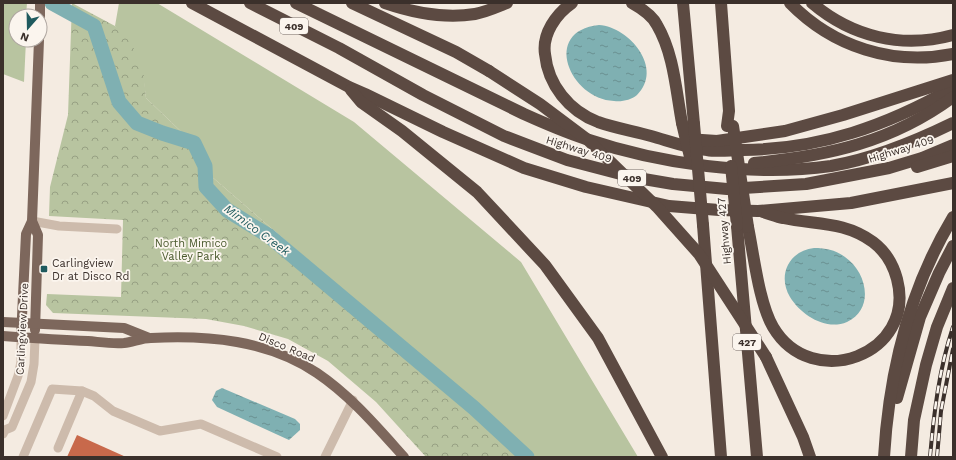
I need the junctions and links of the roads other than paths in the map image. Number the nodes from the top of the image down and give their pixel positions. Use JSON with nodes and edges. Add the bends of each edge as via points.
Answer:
{"nodes":[{"id":1,"x":192,"y":3,"type":"edge"},
{"id":2,"x":250,"y":3,"type":"edge"},
{"id":3,"x":296,"y":3,"type":"edge"},
{"id":4,"x":352,"y":3,"type":"edge"},
{"id":5,"x":385,"y":3,"type":"edge"},
{"id":6,"x":507,"y":3,"type":"edge"},
{"id":7,"x":572,"y":3,"type":"edge"},
{"id":8,"x":632,"y":3,"type":"edge"},
{"id":9,"x":683,"y":3,"type":"edge"},
{"id":10,"x":721,"y":3,"type":"edge"},
{"id":11,"x":790,"y":3,"type":"edge"},
{"id":12,"x":812,"y":3,"type":"edge"},
{"id":13,"x":953,"y":35,"type":"edge"},
{"id":14,"x":39,"y":48,"type":"edge"},
{"id":15,"x":953,"y":54,"type":"edge"},
{"id":16,"x":953,"y":80,"type":"edge"},
{"id":17,"x":349,"y":87,"type":"junction"},
{"id":18,"x":953,"y":88,"type":"edge"},
{"id":19,"x":953,"y":97,"type":"edge"},
{"id":20,"x":688,"y":123,"type":"junction"},
{"id":21,"x":953,"y":123,"type":"edge"},
{"id":22,"x":654,"y":137,"type":"junction"},
{"id":23,"x":953,"y":145,"type":"edge"},
{"id":24,"x":953,"y":156,"type":"edge"},
{"id":25,"x":714,"y":166,"type":"junction"},
{"id":26,"x":857,"y":175,"type":"junction"},
{"id":27,"x":953,"y":183,"type":"edge"},
{"id":28,"x":758,"y":211,"type":"junction"},
{"id":29,"x":32,"y":221,"type":"junction"},
{"id":30,"x":950,"y":222,"type":"edge"},
{"id":31,"x":743,"y":227,"type":"junction"},
{"id":32,"x":117,"y":229,"type":"dead end"},
{"id":33,"x":953,"y":246,"type":"edge"},
{"id":34,"x":953,"y":288,"type":"edge"},
{"id":35,"x":3,"y":322,"type":"edge"},
{"id":36,"x":21,"y":322,"type":"junction"},
{"id":37,"x":35,"y":323,"type":"junction"},
{"id":38,"x":3,"y":336,"type":"edge"},
{"id":39,"x":21,"y":338,"type":"junction"},
{"id":40,"x":149,"y":338,"type":"junction"},
{"id":41,"x":35,"y":339,"type":"junction"},
{"id":42,"x":82,"y":391,"type":"junction"},
{"id":43,"x":353,"y":400,"type":"junction"},
{"id":44,"x":3,"y":416,"type":"edge"},
{"id":45,"x":4,"y":431,"type":"edge"},
{"id":46,"x":58,"y":448,"type":"dead end"},
{"id":47,"x":23,"y":457,"type":"edge"},
{"id":48,"x":277,"y":457,"type":"edge"},
{"id":49,"x":325,"y":457,"type":"edge"},
{"id":50,"x":404,"y":457,"type":"edge"},
{"id":51,"x":662,"y":457,"type":"edge"},
{"id":52,"x":721,"y":457,"type":"edge"},
{"id":53,"x":757,"y":457,"type":"edge"},
{"id":54,"x":810,"y":457,"type":"edge"},
{"id":55,"x":884,"y":457,"type":"edge"},
{"id":56,"x":891,"y":457,"type":"edge"},
{"id":57,"x":911,"y":457,"type":"edge"}],
"edges":[{"from":1,"to":17,"type":"highway"},
{"from":2,"to":26,"type":"highway","name":"Highway 409","number":"409","via":[[504,136],[590,167],[632,178],[726,189],[806,184]]},
{"from":3,"to":25,"type":"highway","name":"Highway 409","number":"409","via":[[554,127],[586,139],[638,153]]},
{"from":4,"to":54,"type":"highway","bridge":true,"via":[[456,52],[540,104],[588,140],[658,208],[699,254],[766,357]]},
{"from":5,"to":6,"type":"highway","via":[[423,14],[462,15],[476,14]]},
{"from":7,"to":22,"type":"highway","via":[[555,20],[544,49],[548,74],[557,90],[574,108],[597,121]]},
{"from":8,"to":20,"type":"highway","via":[[646,12],[657,24],[664,39]]},
{"from":9,"to":20,"type":"highway","name":"Highway 427"},
{"from":10,"to":31,"type":"highway","bridge":true,"via":[[730,126]]},
{"from":11,"to":15,"type":"highway","via":[[811,22],[831,35],[864,49],[917,58]]},
{"from":12,"to":13,"type":"highway","via":[[838,22],[872,36],[915,41]]},
{"from":14,"to":29,"type":"main road","name":"Carlingview Drive"},
{"from":16,"to":22,"type":"highway","via":[[805,126],[766,135],[717,141]]},
{"from":17,"to":28,"type":"highway","via":[[524,168],[586,187],[669,206]]},
{"from":17,"to":51,"type":"highway","via":[[362,102],[477,192],[545,266],[598,338]]},
{"from":18,"to":22,"type":"highway","via":[[858,132],[783,148],[707,150]]},
{"from":19,"to":25,"type":"highway","via":[[894,131],[847,148],[793,159]]},
{"from":20,"to":52,"type":"highway","name":"Highway 427","bridge":true,"via":[[703,225]]},
{"from":21,"to":25,"type":"highway","name":"Highway 409","via":[[917,140],[871,156],[831,166],[781,171]]},
{"from":23,"to":26,"type":"highway","name":"Highway 409","via":[[922,158]]},
{"from":24,"to":26,"type":"highway","via":[[893,173]]},
{"from":27,"to":28,"type":"highway","via":[[851,203]]},
{"from":28,"to":31,"type":"highway","via":[[858,232],[880,248],[895,269],[900,292],[895,319],[880,343],[860,356],[834,362],[806,356],[784,342],[767,312]]},
{"from":29,"to":32,"type":"street","via":[[59,226]]},
{"from":29,"to":36,"type":"main road","name":"Carlingview Drive","via":[[26,234]]},
{"from":29,"to":37,"type":"main road","name":"Carlingview Drive","via":[[38,235]]},
{"from":30,"to":55,"type":"highway","via":[[927,266],[909,312],[895,365],[886,420]]},
{"from":31,"to":53,"type":"highway","name":"Highway 427","number":"427"},
{"from":33,"to":56,"type":"highway","via":[[920,316],[899,391]]},
{"from":34,"to":57,"type":"highway","via":[[937,327],[926,365],[914,420]]},
{"from":35,"to":36,"type":"main road","name":"Disco Road"},
{"from":36,"to":37,"type":"main road","name":"Disco Road"},
{"from":36,"to":39,"type":"main road","name":"Carlingview Drive"},
{"from":37,"to":40,"type":"main road","name":"Disco Road","via":[[124,328]]},
{"from":37,"to":41,"type":"main road","name":"Carlingview Drive"},
{"from":38,"to":39,"type":"main road","name":"Disco Road"},
{"from":39,"to":41,"type":"main road","name":"Disco Road"},
{"from":39,"to":44,"type":"street","name":"Carlingview Drive","via":[[18,376]]},
{"from":40,"to":41,"type":"main road","name":"Disco Road","via":[[124,343]]},
{"from":40,"to":43,"type":"main road","name":"Disco Road","via":[[206,338],[250,344],[316,372]]},
{"from":41,"to":45,"type":"street","name":"Carlingview Drive","via":[[30,382],[12,427]]},
{"from":42,"to":46,"type":"street"},
{"from":42,"to":47,"type":"street","via":[[52,390]]},
{"from":42,"to":48,"type":"street","via":[[94,396],[113,411],[160,430],[201,424]]},
{"from":43,"to":49,"type":"street"},
{"from":43,"to":50,"type":"main road","name":"Disco Road"}]}
